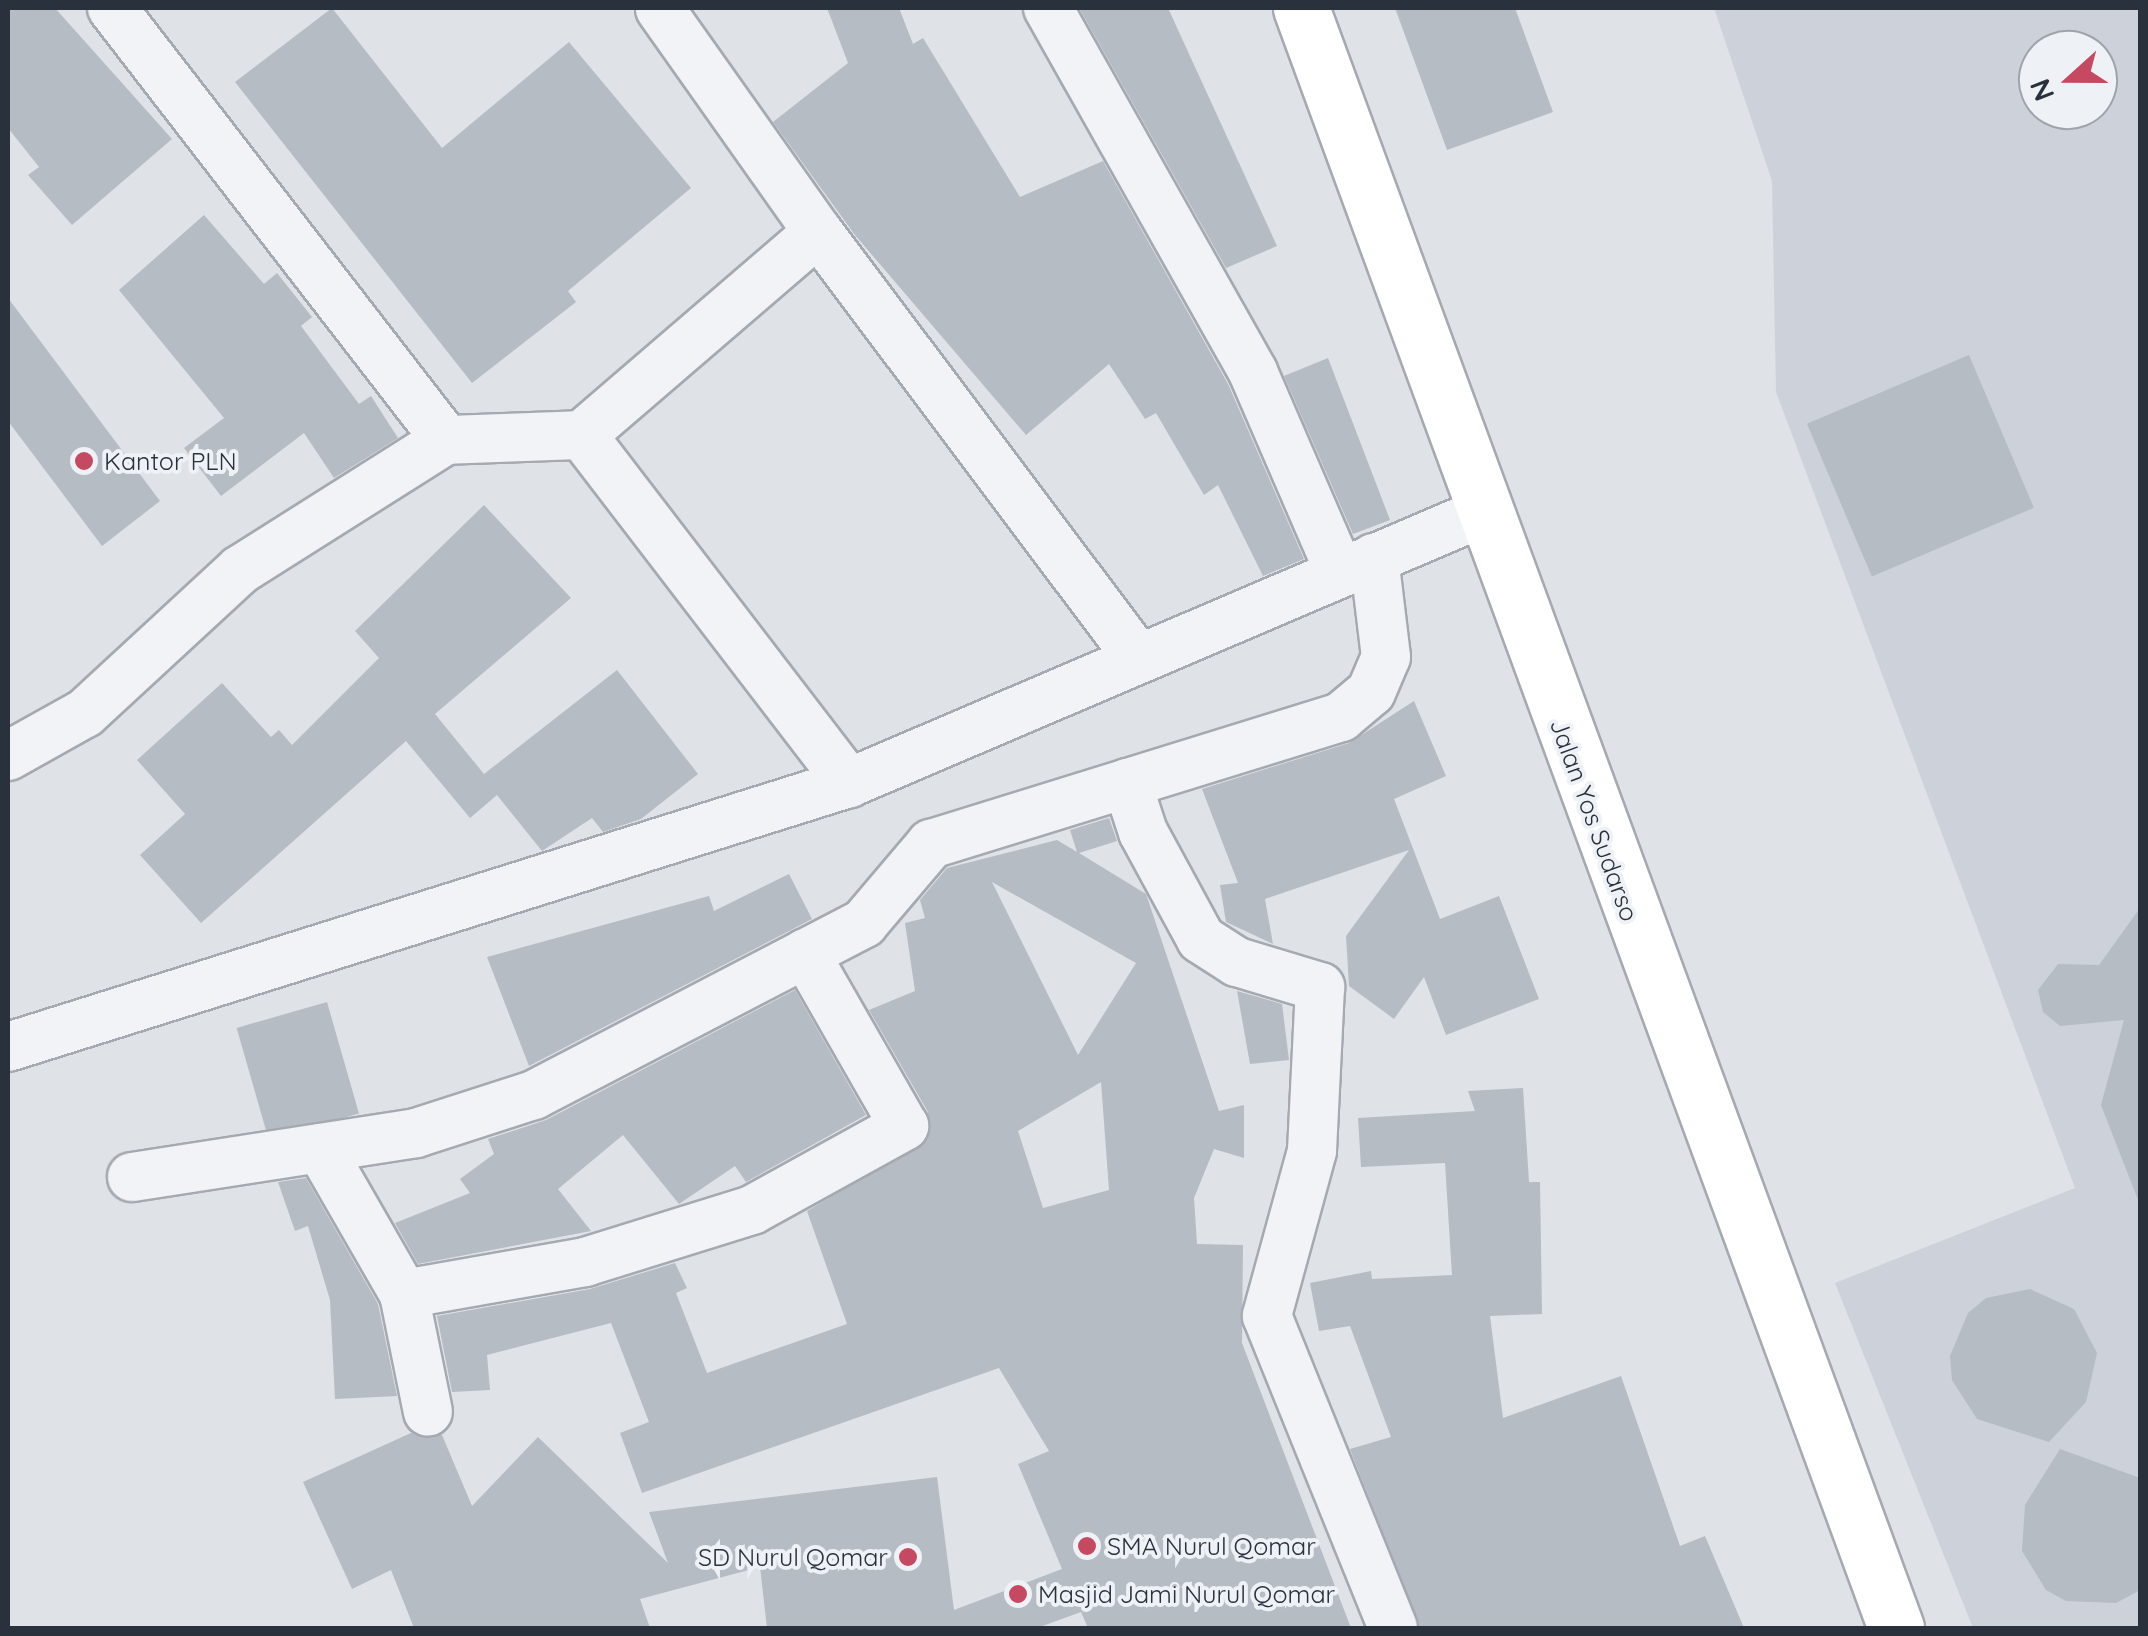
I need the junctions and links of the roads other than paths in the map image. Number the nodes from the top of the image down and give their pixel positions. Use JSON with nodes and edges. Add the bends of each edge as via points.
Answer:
{"nodes":[{"id":1,"x":112,"y":8,"type":"edge"},
{"id":2,"x":1048,"y":8,"type":"edge"},
{"id":3,"x":1300,"y":8,"type":"edge"},
{"id":4,"x":660,"y":9,"type":"edge"},
{"id":5,"x":818,"y":232,"type":"junction"},
{"id":6,"x":582,"y":434,"type":"junction"},
{"id":7,"x":446,"y":440,"type":"junction"},
{"id":8,"x":1480,"y":514,"type":"junction"},
{"id":9,"x":1357,"y":564,"type":"junction"},
{"id":10,"x":1134,"y":654,"type":"junction"},
{"id":11,"x":8,"y":756,"type":"edge"},
{"id":12,"x":850,"y":782,"type":"junction"},
{"id":13,"x":1128,"y":783,"type":"junction"},
{"id":14,"x":805,"y":953,"type":"junction"},
{"id":15,"x":8,"y":1047,"type":"edge"},
{"id":16,"x":320,"y":1148,"type":"junction"},
{"id":17,"x":132,"y":1177,"type":"dead end"},
{"id":18,"x":404,"y":1294,"type":"junction"},
{"id":19,"x":428,"y":1412,"type":"dead end"},
{"id":20,"x":1393,"y":1628,"type":"edge"},
{"id":21,"x":1896,"y":1628,"type":"edge"}],
"edges":[{"from":1,"to":7,"type":"street"},
{"from":2,"to":9,"type":"street"},
{"from":3,"to":8,"type":"highway","name":"Jalan Yos Sudarso"},
{"from":4,"to":5,"type":"street"},
{"from":5,"to":6,"type":"street"},
{"from":5,"to":10,"type":"street"},
{"from":6,"to":7,"type":"street"},
{"from":6,"to":12,"type":"street"},
{"from":7,"to":11,"type":"street","via":[[240,570],[85,713]]},
{"from":8,"to":9,"type":"street"},
{"from":8,"to":21,"type":"highway","name":"Jalan Yos Sudarso"},
{"from":9,"to":10,"type":"street"},
{"from":9,"to":13,"type":"street","via":[[1386,658],[1359,706]]},
{"from":10,"to":12,"type":"street"},
{"from":12,"to":15,"type":"street"},
{"from":13,"to":14,"type":"street","via":[[931,844],[864,923]]},
{"from":13,"to":20,"type":"street","via":[[1142,832],[1201,939],[1237,962],[1320,988],[1312,1151],[1267,1316]]},
{"from":14,"to":16,"type":"street","via":[[534,1095],[416,1132]]},
{"from":14,"to":18,"type":"street","via":[[904,1126],[752,1210],[570,1266]]},
{"from":16,"to":17,"type":"street"},
{"from":16,"to":18,"type":"street"},
{"from":18,"to":19,"type":"street"}]}
